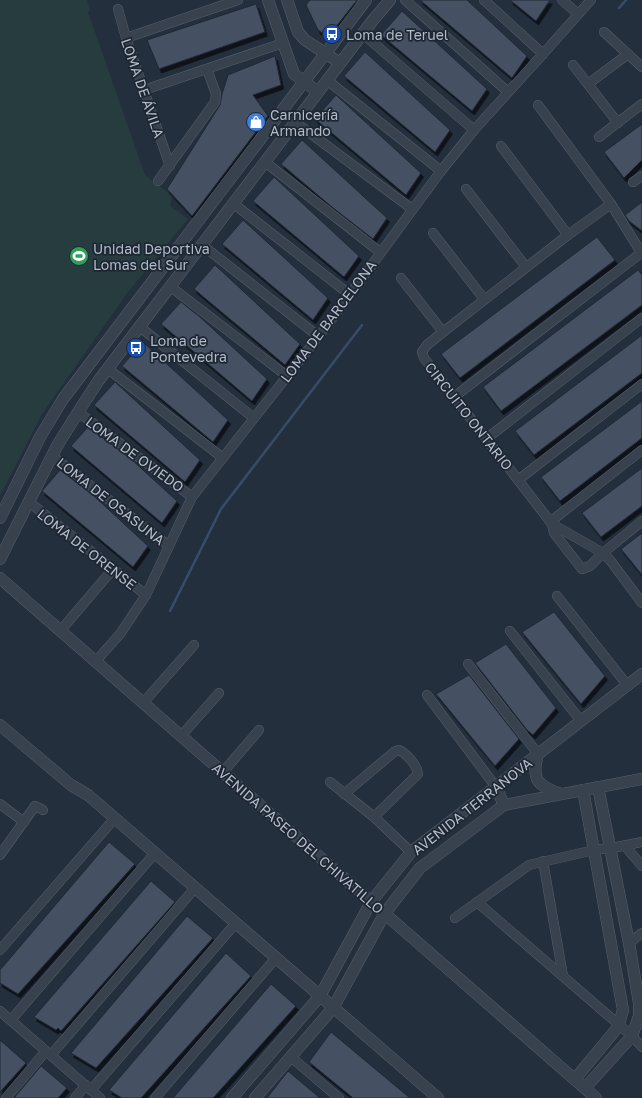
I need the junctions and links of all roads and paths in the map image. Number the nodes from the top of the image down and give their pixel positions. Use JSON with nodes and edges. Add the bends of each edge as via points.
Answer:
{"nodes":[{"id":1,"x":238,"y":0,"type":"edge"},
{"id":2,"x":268,"y":0,"type":"edge"},
{"id":3,"x":366,"y":0,"type":"edge"},
{"id":4,"x":390,"y":0,"type":"edge"},
{"id":5,"x":405,"y":0,"type":"edge"},
{"id":6,"x":484,"y":0,"type":"edge"},
{"id":7,"x":562,"y":0,"type":"edge"},
{"id":8,"x":591,"y":0,"type":"edge"},
{"id":9,"x":290,"y":2,"type":"edge"},
{"id":10,"x":118,"y":9,"type":"dead end"},
{"id":11,"x":578,"y":14,"type":"junction"},
{"id":12,"x":604,"y":32,"type":"dead end"},
{"id":13,"x":362,"y":33,"type":"junction"},
{"id":14,"x":126,"y":38,"type":"junction"},
{"id":15,"x":283,"y":43,"type":"junction"},
{"id":16,"x":325,"y":53,"type":"junction"},
{"id":17,"x":544,"y":54,"type":"junction"},
{"id":18,"x":628,"y":54,"type":"junction"},
{"id":19,"x":340,"y":63,"type":"junction"},
{"id":20,"x":573,"y":65,"type":"dead end"},
{"id":21,"x":642,"y":67,"type":"edge"},
{"id":22,"x":207,"y":69,"type":"junction"},
{"id":23,"x":327,"y":80,"type":"junction"},
{"id":24,"x":303,"y":81,"type":"junction"},
{"id":25,"x":588,"y":84,"type":"junction"},
{"id":26,"x":144,"y":90,"type":"junction"},
{"id":27,"x":318,"y":92,"type":"junction"},
{"id":28,"x":508,"y":92,"type":"junction"},
{"id":29,"x":642,"y":104,"type":"edge"},
{"id":30,"x":538,"y":105,"type":"dead end"},
{"id":31,"x":296,"y":122,"type":"junction"},
{"id":32,"x":618,"y":123,"type":"junction"},
{"id":33,"x":474,"y":130,"type":"junction"},
{"id":34,"x":599,"y":138,"type":"dead end"},
{"id":35,"x":501,"y":146,"type":"dead end"},
{"id":36,"x":265,"y":162,"type":"junction"},
{"id":37,"x":170,"y":166,"type":"junction"},
{"id":38,"x":441,"y":171,"type":"junction"},
{"id":39,"x":642,"y":176,"type":"edge"},
{"id":40,"x":158,"y":181,"type":"dead end"},
{"id":41,"x":633,"y":182,"type":"dead end"},
{"id":42,"x":466,"y":188,"type":"dead end"},
{"id":43,"x":234,"y":204,"type":"junction"},
{"id":44,"x":611,"y":204,"type":"junction"},
{"id":45,"x":412,"y":210,"type":"junction"},
{"id":46,"x":433,"y":233,"type":"dead end"},
{"id":47,"x":568,"y":235,"type":"junction"},
{"id":48,"x":202,"y":245,"type":"junction"},
{"id":49,"x":380,"y":252,"type":"junction"},
{"id":50,"x":641,"y":253,"type":"edge"},
{"id":51,"x":526,"y":267,"type":"junction"},
{"id":52,"x":401,"y":278,"type":"dead end"},
{"id":53,"x":171,"y":287,"type":"junction"},
{"id":54,"x":349,"y":294,"type":"junction"},
{"id":55,"x":140,"y":296,"type":"junction"},
{"id":56,"x":484,"y":300,"type":"junction"},
{"id":57,"x":155,"y":307,"type":"junction"},
{"id":58,"x":642,"y":318,"type":"edge"},
{"id":59,"x":140,"y":327,"type":"junction"},
{"id":60,"x":443,"y":332,"type":"junction"},
{"id":61,"x":318,"y":336,"type":"junction"},
{"id":62,"x":108,"y":369,"type":"junction"},
{"id":63,"x":287,"y":376,"type":"junction"},
{"id":64,"x":642,"y":384,"type":"edge"},
{"id":65,"x":454,"y":397,"type":"junction"},
{"id":66,"x":78,"y":412,"type":"junction"},
{"id":67,"x":254,"y":418,"type":"junction"},
{"id":68,"x":486,"y":439,"type":"junction"},
{"id":69,"x":642,"y":450,"type":"edge"},
{"id":70,"x":52,"y":456,"type":"junction"},
{"id":71,"x":223,"y":458,"type":"junction"},
{"id":72,"x":518,"y":480,"type":"junction"},
{"id":73,"x":192,"y":497,"type":"junction"},
{"id":74,"x":28,"y":502,"type":"junction"},
{"id":75,"x":0,"y":518,"type":"edge"},
{"id":76,"x":642,"y":521,"type":"edge"},
{"id":77,"x":551,"y":523,"type":"junction"},
{"id":78,"x":169,"y":546,"type":"junction"},
{"id":79,"x":603,"y":553,"type":"junction"},
{"id":80,"x":0,"y":559,"type":"edge"},
{"id":81,"x":113,"y":569,"type":"junction"},
{"id":82,"x":0,"y":578,"type":"edge"},
{"id":83,"x":146,"y":595,"type":"junction"},
{"id":84,"x":557,"y":596,"type":"dead end"},
{"id":85,"x":640,"y":598,"type":"edge"},
{"id":86,"x":61,"y":630,"type":"junction"},
{"id":87,"x":510,"y":631,"type":"dead end"},
{"id":88,"x":194,"y":645,"type":"dead end"},
{"id":89,"x":96,"y":661,"type":"junction"},
{"id":90,"x":468,"y":664,"type":"dead end"},
{"id":91,"x":642,"y":674,"type":"edge"},
{"id":92,"x":628,"y":686,"type":"junction"},
{"id":93,"x":219,"y":693,"type":"dead end"},
{"id":94,"x":427,"y":695,"type":"dead end"},
{"id":95,"x":143,"y":703,"type":"junction"},
{"id":96,"x":581,"y":721,"type":"junction"},
{"id":97,"x":0,"y":725,"type":"edge"},
{"id":98,"x":259,"y":730,"type":"dead end"},
{"id":99,"x":182,"y":736,"type":"junction"},
{"id":100,"x":538,"y":754,"type":"junction"},
{"id":101,"x":223,"y":772,"type":"junction"},
{"id":102,"x":642,"y":779,"type":"edge"},
{"id":103,"x":330,"y":782,"type":"dead end"},
{"id":104,"x":496,"y":787,"type":"junction"},
{"id":105,"x":598,"y":787,"type":"junction"},
{"id":106,"x":583,"y":790,"type":"junction"},
{"id":107,"x":344,"y":794,"type":"junction"},
{"id":108,"x":561,"y":794,"type":"junction"},
{"id":109,"x":0,"y":804,"type":"edge"},
{"id":110,"x":504,"y":806,"type":"junction"},
{"id":111,"x":43,"y":810,"type":"dead end"},
{"id":112,"x":374,"y":817,"type":"junction"},
{"id":113,"x":115,"y":818,"type":"junction"},
{"id":114,"x":24,"y":822,"type":"junction"},
{"id":115,"x":642,"y":842,"type":"edge"},
{"id":116,"x":625,"y":846,"type":"junction"},
{"id":117,"x":610,"y":848,"type":"junction"},
{"id":118,"x":594,"y":850,"type":"junction"},
{"id":119,"x":411,"y":852,"type":"junction"},
{"id":120,"x":155,"y":853,"type":"junction"},
{"id":121,"x":0,"y":855,"type":"edge"},
{"id":122,"x":543,"y":862,"type":"junction"},
{"id":123,"x":642,"y":866,"type":"edge"},
{"id":124,"x":195,"y":888,"type":"junction"},
{"id":125,"x":372,"y":902,"type":"junction"},
{"id":126,"x":477,"y":902,"type":"junction"},
{"id":127,"x":384,"y":913,"type":"junction"},
{"id":128,"x":455,"y":918,"type":"dead end"},
{"id":129,"x":236,"y":923,"type":"junction"},
{"id":130,"x":642,"y":933,"type":"edge"},
{"id":131,"x":630,"y":943,"type":"junction"},
{"id":132,"x":0,"y":950,"type":"edge"},
{"id":133,"x":276,"y":958,"type":"junction"},
{"id":134,"x":563,"y":976,"type":"junction"},
{"id":135,"x":320,"y":996,"type":"junction"},
{"id":136,"x":640,"y":1001,"type":"edge"},
{"id":137,"x":333,"y":1008,"type":"junction"},
{"id":138,"x":4,"y":1017,"type":"edge"},
{"id":139,"x":619,"y":1024,"type":"junction"},
{"id":140,"x":632,"y":1036,"type":"junction"},
{"id":141,"x":642,"y":1047,"type":"edge"},
{"id":142,"x":49,"y":1053,"type":"junction"},
{"id":143,"x":291,"y":1057,"type":"junction"},
{"id":144,"x":575,"y":1079,"type":"junction"},
{"id":145,"x":88,"y":1088,"type":"junction"},
{"id":146,"x":585,"y":1088,"type":"junction"},
{"id":147,"x":6,"y":1098,"type":"edge"},
{"id":148,"x":75,"y":1098,"type":"edge"},
{"id":149,"x":100,"y":1098,"type":"edge"},
{"id":150,"x":155,"y":1098,"type":"edge"},
{"id":151,"x":232,"y":1098,"type":"edge"},
{"id":152,"x":255,"y":1098,"type":"edge"},
{"id":153,"x":339,"y":1098,"type":"edge"},
{"id":154,"x":438,"y":1098,"type":"edge"},
{"id":155,"x":596,"y":1098,"type":"edge"}],
"edges":[{"from":1,"to":14,"type":"street"},
{"from":2,"to":15,"type":"street"},
{"from":3,"to":16,"type":"street"},
{"from":4,"to":13,"type":"street"},
{"from":5,"to":28,"type":"street"},
{"from":6,"to":17,"type":"street"},
{"from":7,"to":11,"type":"street"},
{"from":8,"to":11,"type":"street","name":"LOMA DE BARCELONA"},
{"from":9,"to":16,"type":"street","via":[[298,32],[305,40]]},
{"from":10,"to":14,"type":"street","name":"LOMA DE ÁVILA"},
{"from":11,"to":17,"type":"street","name":"LOMA DE BARCELONA"},
{"from":12,"to":18,"type":"street"},
{"from":13,"to":19,"type":"street"},
{"from":13,"to":33,"type":"street"},
{"from":14,"to":26,"type":"street","name":"LOMA DE ÁVILA"},
{"from":15,"to":22,"type":"street"},
{"from":15,"to":24,"type":"street","via":[[294,74]]},
{"from":16,"to":19,"type":"street"},
{"from":16,"to":24,"type":"street"},
{"from":17,"to":28,"type":"street","name":"LOMA DE BARCELONA"},
{"from":18,"to":21,"type":"street"},
{"from":18,"to":25,"type":"street"},
{"from":19,"to":23,"type":"street"},
{"from":20,"to":25,"type":"street"},
{"from":22,"to":26,"type":"street"},
{"from":22,"to":37,"type":"street","via":[[216,94],[215,102]]},
{"from":23,"to":27,"type":"street"},
{"from":23,"to":38,"type":"street"},
{"from":24,"to":27,"type":"street"},
{"from":24,"to":55,"type":"street"},
{"from":25,"to":32,"type":"street"},
{"from":26,"to":37,"type":"street","name":"LOMA DE ÁVILA"},
{"from":27,"to":31,"type":"street"},
{"from":28,"to":33,"type":"street","name":"LOMA DE BARCELONA"},
{"from":29,"to":32,"type":"street"},
{"from":30,"to":44,"type":"street"},
{"from":31,"to":36,"type":"street"},
{"from":31,"to":45,"type":"street"},
{"from":32,"to":34,"type":"street"},
{"from":33,"to":38,"type":"street","name":"LOMA DE BARCELONA"},
{"from":35,"to":47,"type":"street"},
{"from":36,"to":43,"type":"street"},
{"from":36,"to":49,"type":"street"},
{"from":37,"to":40,"type":"street"},
{"from":38,"to":45,"type":"street","name":"LOMA DE BARCELONA"},
{"from":39,"to":41,"type":"street"},
{"from":42,"to":51,"type":"street"},
{"from":43,"to":48,"type":"street"},
{"from":43,"to":54,"type":"street"},
{"from":44,"to":47,"type":"street","name":"CIRCUITO ONTARIO"},
{"from":44,"to":50,"type":"street"},
{"from":45,"to":49,"type":"street","name":"LOMA DE BARCELONA"},
{"from":46,"to":56,"type":"street"},
{"from":47,"to":51,"type":"street","name":"CIRCUITO ONTARIO"},
{"from":48,"to":53,"type":"street"},
{"from":48,"to":61,"type":"street"},
{"from":49,"to":54,"type":"street","name":"LOMA DE BARCELONA"},
{"from":50,"to":65,"type":"street"},
{"from":51,"to":56,"type":"street","name":"CIRCUITO ONTARIO"},
{"from":52,"to":60,"type":"street"},
{"from":53,"to":57,"type":"street"},
{"from":53,"to":63,"type":"street"},
{"from":54,"to":61,"type":"street","name":"LOMA DE BARCELONA"},
{"from":55,"to":57,"type":"street"},
{"from":55,"to":75,"type":"street","via":[[63,399],[40,437]]},
{"from":56,"to":60,"type":"street","name":"CIRCUITO ONTARIO"},
{"from":57,"to":59,"type":"street"},
{"from":58,"to":68,"type":"street"},
{"from":59,"to":62,"type":"street"},
{"from":59,"to":67,"type":"street"},
{"from":60,"to":65,"type":"street","name":"CIRCUITO ONTARIO","via":[[422,352]]},
{"from":61,"to":63,"type":"street","name":"LOMA DE BARCELONA"},
{"from":62,"to":66,"type":"street"},
{"from":62,"to":71,"type":"street"},
{"from":63,"to":67,"type":"street","name":"LOMA DE BARCELONA"},
{"from":64,"to":72,"type":"street"},
{"from":65,"to":68,"type":"street","name":"CIRCUITO ONTARIO"},
{"from":66,"to":70,"type":"street"},
{"from":66,"to":73,"type":"street","name":"LOMA DE OVIEDO"},
{"from":67,"to":71,"type":"street","name":"LOMA DE BARCELONA"},
{"from":68,"to":72,"type":"street","name":"CIRCUITO ONTARIO"},
{"from":69,"to":77,"type":"street"},
{"from":70,"to":74,"type":"street"},
{"from":70,"to":78,"type":"street","name":"LOMA DE OSASUNA"},
{"from":71,"to":73,"type":"street","name":"LOMA DE BARCELONA"},
{"from":72,"to":77,"type":"street","name":"CIRCUITO ONTARIO"},
{"from":73,"to":78,"type":"street","name":"LOMA DE BARCELONA"},
{"from":74,"to":80,"type":"street"},
{"from":74,"to":81,"type":"street","name":"LOMA DE ORENSE"},
{"from":76,"to":79,"type":"street"},
{"from":77,"to":79,"type":"street","name":"CIRCUITO ONTARIO"},
{"from":77,"to":79,"type":"street","via":[[554,533],[582,569],[590,566]]},
{"from":78,"to":83,"type":"street","name":"LOMA DE BARCELONA"},
{"from":79,"to":85,"type":"street","name":"CIRCUITO ONTARIO"},
{"from":81,"to":83,"type":"street","name":"LOMA DE ORENSE"},
{"from":81,"to":86,"type":"street"},
{"from":82,"to":86,"type":"street","name":"AVENIDA PASEO DEL CHIVATILLO"},
{"from":83,"to":89,"type":"street","name":"LOMA DE BARCELONA","via":[[120,634]]},
{"from":84,"to":92,"type":"street"},
{"from":86,"to":89,"type":"street","name":"AVENIDA PASEO DEL CHIVATILLO"},
{"from":87,"to":96,"type":"street"},
{"from":88,"to":95,"type":"street"},
{"from":89,"to":95,"type":"street","name":"AVENIDA PASEO DEL CHIVATILLO"},
{"from":90,"to":100,"type":"street"},
{"from":91,"to":92,"type":"street","name":"AVENIDA TERRANOVA"},
{"from":92,"to":96,"type":"street","name":"AVENIDA TERRANOVA"},
{"from":93,"to":99,"type":"street"},
{"from":94,"to":104,"type":"street"},
{"from":95,"to":99,"type":"street","name":"AVENIDA PASEO DEL CHIVATILLO"},
{"from":96,"to":100,"type":"street","name":"AVENIDA TERRANOVA"},
{"from":97,"to":113,"type":"street","via":[[71,785],[88,795]]},
{"from":98,"to":101,"type":"street"},
{"from":99,"to":101,"type":"street","name":"AVENIDA PASEO DEL CHIVATILLO"},
{"from":100,"to":104,"type":"street","name":"AVENIDA TERRANOVA"},
{"from":100,"to":108,"type":"street","via":[[535,772],[537,780],[541,786]]},
{"from":101,"to":125,"type":"street","name":"AVENIDA PASEO DEL CHIVATILLO"},
{"from":102,"to":105,"type":"street","name":"AVENIDA TERRANOVA"},
{"from":103,"to":107,"type":"street"},
{"from":104,"to":110,"type":"street"},
{"from":104,"to":119,"type":"street","name":"AVENIDA TERRANOVA"},
{"from":105,"to":106,"type":"street","name":"AVENIDA TERRANOVA"},
{"from":105,"to":117,"type":"street"},
{"from":106,"to":108,"type":"street","name":"AVENIDA TERRANOVA"},
{"from":106,"to":118,"type":"street"},
{"from":107,"to":112,"type":"street"},
{"from":107,"to":112,"type":"street","via":[[394,752],[399,750],[405,753],[418,770],[418,774]]},
{"from":108,"to":110,"type":"street","name":"AVENIDA TERRANOVA"},
{"from":109,"to":114,"type":"street"},
{"from":110,"to":127,"type":"street","name":"AVENIDA TERRANOVA","via":[[420,868]]},
{"from":111,"to":114,"type":"street","via":[[35,806]]},
{"from":112,"to":119,"type":"street"},
{"from":113,"to":120,"type":"street"},
{"from":113,"to":132,"type":"street"},
{"from":114,"to":121,"type":"street"},
{"from":115,"to":116,"type":"street"},
{"from":116,"to":117,"type":"street"},
{"from":116,"to":123,"type":"street"},
{"from":117,"to":118,"type":"street"},
{"from":117,"to":131,"type":"street"},
{"from":118,"to":122,"type":"street"},
{"from":118,"to":139,"type":"street","via":[[623,1010]]},
{"from":119,"to":125,"type":"street","name":"AVENIDA TERRANOVA"},
{"from":120,"to":124,"type":"street"},
{"from":120,"to":138,"type":"street"},
{"from":122,"to":126,"type":"street","via":[[529,865]]},
{"from":122,"to":134,"type":"street"},
{"from":124,"to":129,"type":"street"},
{"from":124,"to":142,"type":"street"},
{"from":125,"to":127,"type":"street","name":"AVENIDA PASEO DEL CHIVATILLO"},
{"from":125,"to":135,"type":"street","name":"AVENIDA TERRANOVA"},
{"from":126,"to":128,"type":"street"},
{"from":126,"to":134,"type":"street"},
{"from":127,"to":137,"type":"street","name":"AVENIDA TERRANOVA"},
{"from":127,"to":144,"type":"street","name":"AVENIDA PASEO DEL CHIVATILLO"},
{"from":129,"to":133,"type":"street"},
{"from":129,"to":145,"type":"street"},
{"from":130,"to":131,"type":"street"},
{"from":131,"to":136,"type":"street"},
{"from":133,"to":135,"type":"street"},
{"from":133,"to":150,"type":"street"},
{"from":134,"to":139,"type":"street"},
{"from":135,"to":137,"type":"street"},
{"from":135,"to":151,"type":"street","name":"AVENIDA TERRANOVA"},
{"from":136,"to":140,"type":"street"},
{"from":137,"to":143,"type":"street","name":"AVENIDA TERRANOVA"},
{"from":137,"to":154,"type":"street"},
{"from":138,"to":142,"type":"street"},
{"from":139,"to":140,"type":"street"},
{"from":139,"to":144,"type":"street"},
{"from":140,"to":141,"type":"street"},
{"from":140,"to":146,"type":"street"},
{"from":142,"to":145,"type":"street"},
{"from":142,"to":147,"type":"street"},
{"from":143,"to":152,"type":"street","name":"AVENIDA TERRANOVA"},
{"from":143,"to":153,"type":"street"},
{"from":144,"to":146,"type":"street","name":"AVENIDA PASEO DEL CHIVATILLO"},
{"from":145,"to":148,"type":"street"},
{"from":145,"to":149,"type":"street"},
{"from":146,"to":155,"type":"street","name":"AVENIDA PASEO DEL CHIVATILLO"}]}
